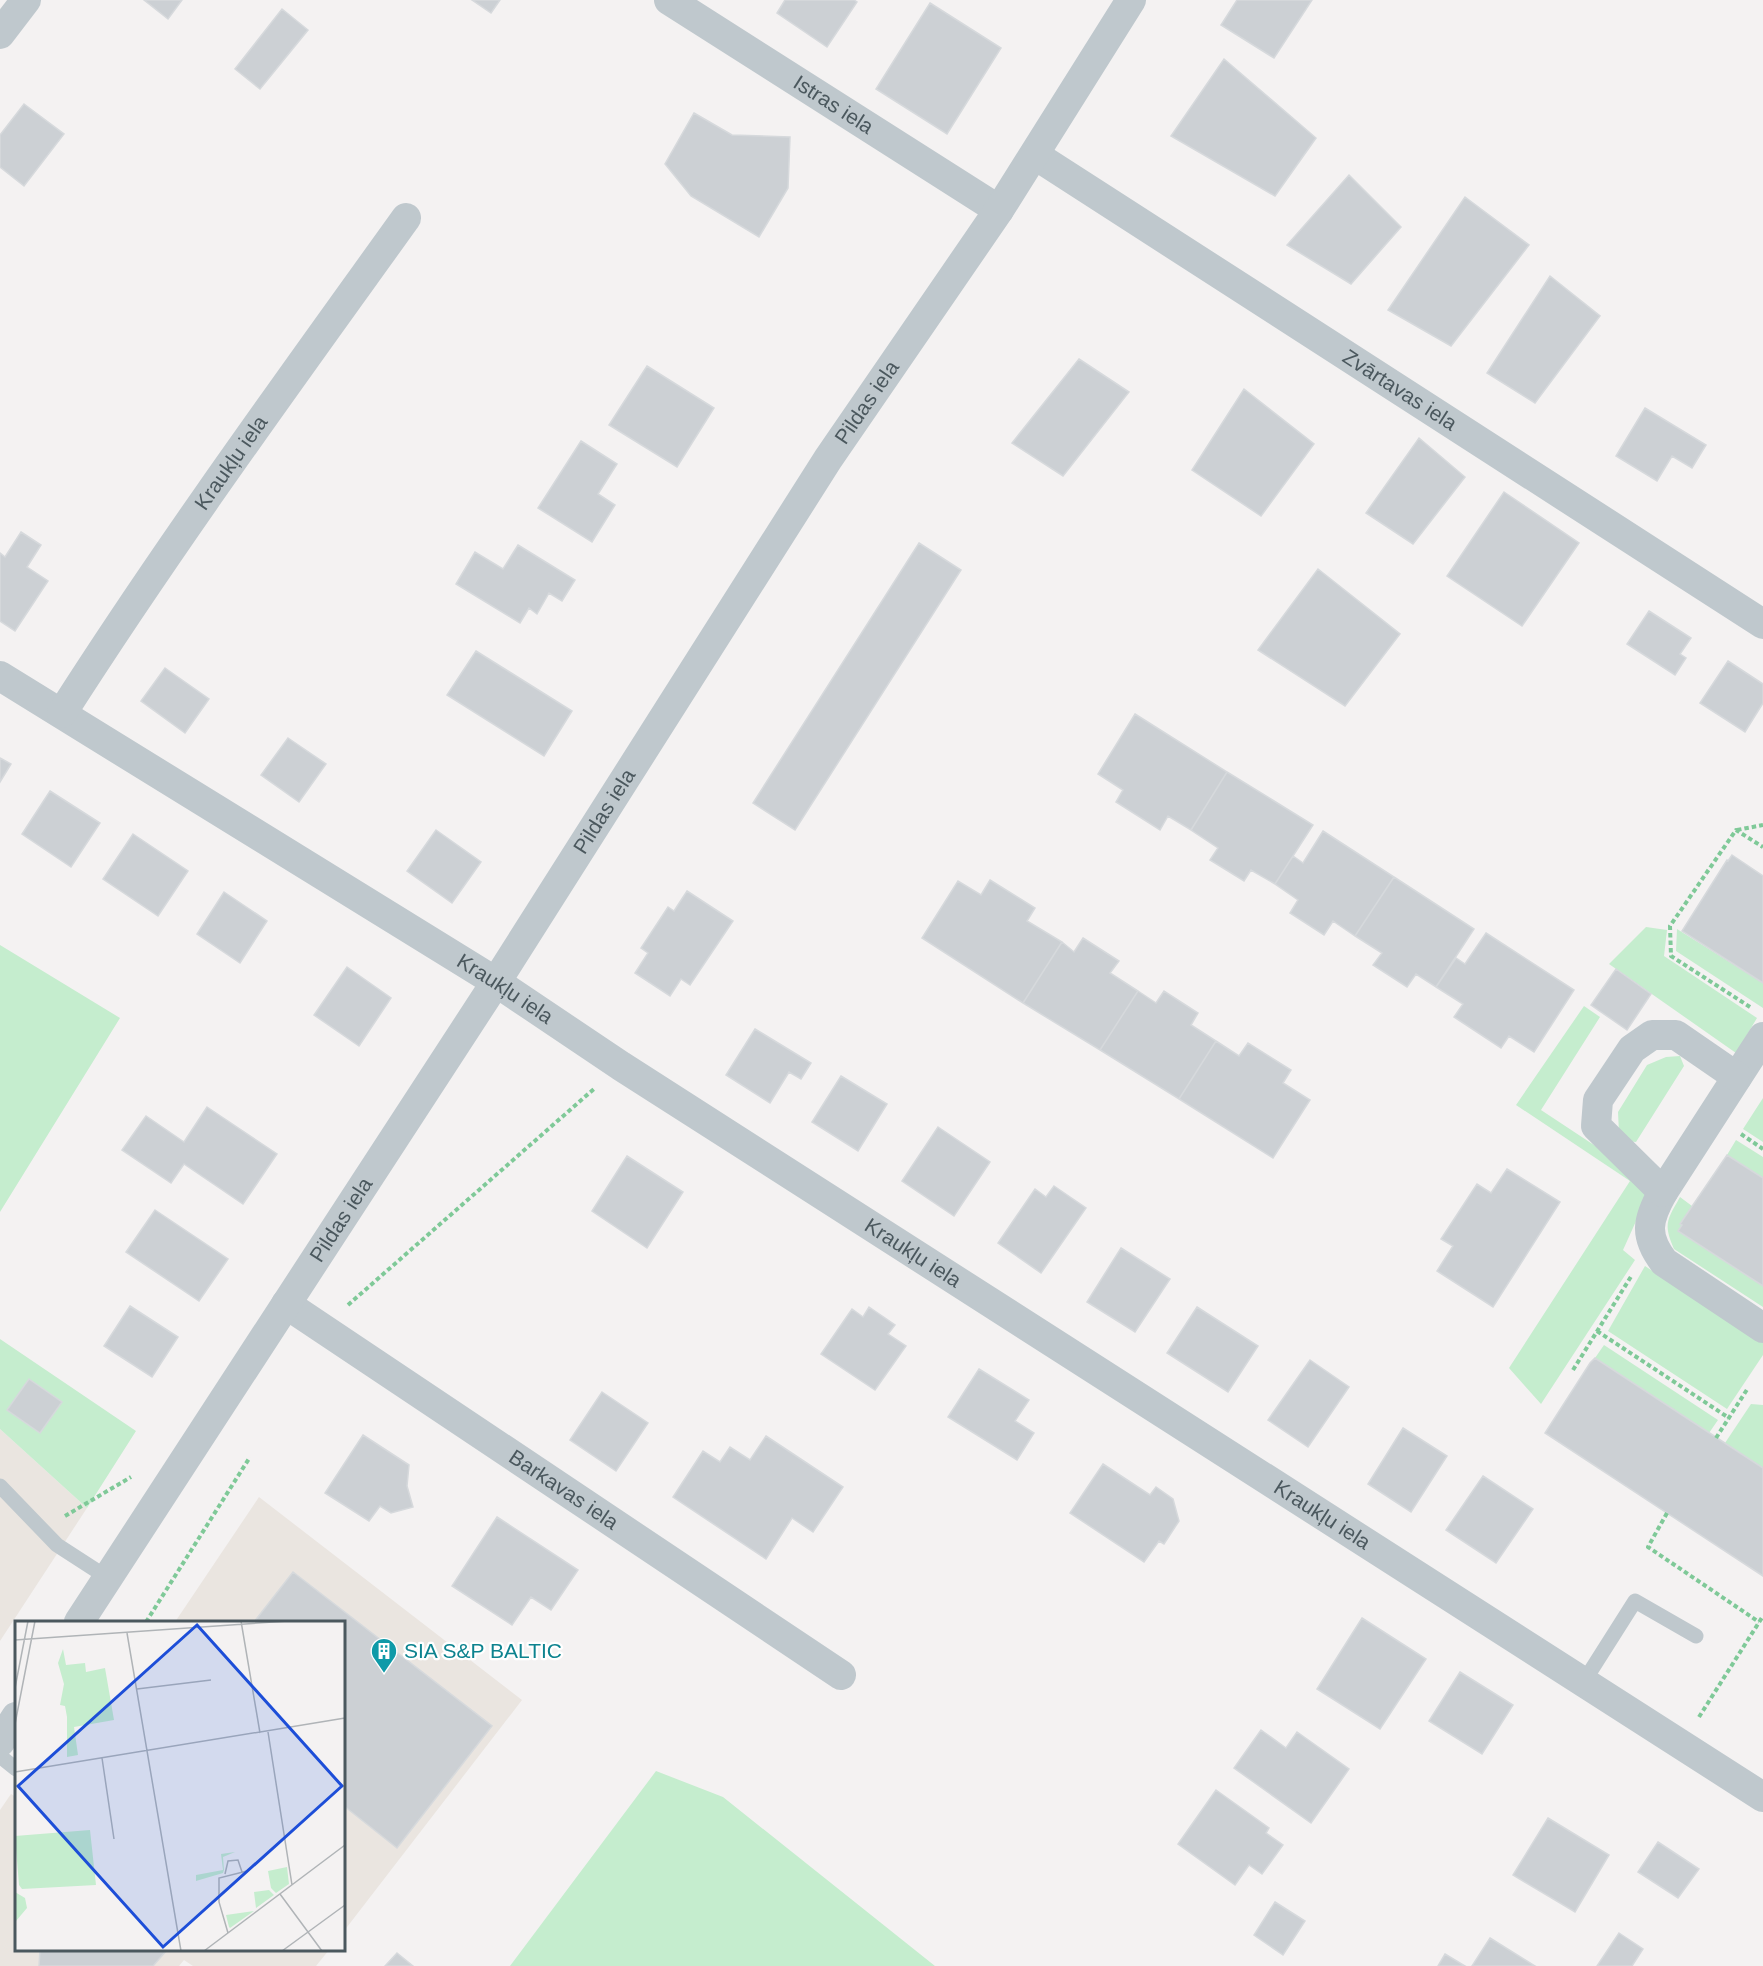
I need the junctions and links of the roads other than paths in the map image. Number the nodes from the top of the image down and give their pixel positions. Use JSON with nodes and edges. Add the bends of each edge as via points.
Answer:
{"nodes":[{"id":1,"x":26,"y":0,"type":"edge"},
{"id":2,"x":669,"y":0,"type":"edge"},
{"id":3,"x":1131,"y":0,"type":"edge"},
{"id":4,"x":0,"y":34,"type":"edge"},
{"id":5,"x":1035,"y":155,"type":"junction"},
{"id":6,"x":999,"y":210,"type":"junction"},
{"id":7,"x":406,"y":218,"type":"dead end"},
{"id":8,"x":1763,"y":624,"type":"edge"},
{"id":9,"x":0,"y":676,"type":"edge"},
{"id":10,"x":62,"y":713,"type":"junction"},
{"id":11,"x":496,"y":981,"type":"junction"},
{"id":12,"x":1758,"y":1024,"type":"edge"},
{"id":13,"x":1737,"y":1077,"type":"junction"},
{"id":14,"x":1663,"y":1192,"type":"junction"},
{"id":15,"x":286,"y":1304,"type":"junction"},
{"id":16,"x":1763,"y":1328,"type":"edge"},
{"id":17,"x":0,"y":1486,"type":"edge"},
{"id":18,"x":108,"y":1578,"type":"junction"},
{"id":19,"x":80,"y":1621,"type":"edge"},
{"id":20,"x":1696,"y":1636,"type":"dead end"},
{"id":21,"x":841,"y":1675,"type":"dead end"},
{"id":22,"x":1583,"y":1683,"type":"junction"},
{"id":23,"x":15,"y":1719,"type":"edge"},
{"id":24,"x":0,"y":1742,"type":"edge"},
{"id":25,"x":0,"y":1756,"type":"edge"},
{"id":26,"x":15,"y":1768,"type":"edge"},
{"id":27,"x":1763,"y":1797,"type":"edge"}],
"edges":[{"from":1,"to":4,"type":"street"},
{"from":2,"to":6,"type":"street","name":"Istras iela"},
{"from":3,"to":5,"type":"street","name":"Pildas iela"},
{"from":5,"to":6,"type":"street","name":"Pildas iela"},
{"from":5,"to":8,"type":"street","name":"Zvārtavas iela"},
{"from":6,"to":11,"type":"street","name":"Pildas iela","via":[[828,459]]},
{"from":7,"to":10,"type":"street","name":"Kraukļu iela","via":[[130,609]]},
{"from":9,"to":10,"type":"street","name":"Kraukļu iela"},
{"from":10,"to":11,"type":"street","name":"Kraukļu iela"},
{"from":11,"to":15,"type":"street","name":"Pildas iela"},
{"from":11,"to":22,"type":"street","name":"Kraukļu iela","via":[[621,1066]]},
{"from":12,"to":13,"type":"street"},
{"from":13,"to":14,"type":"street"},
{"from":13,"to":14,"type":"street","via":[[1676,1035],[1652,1035],[1632,1049],[1598,1100],[1596,1126]]},
{"from":14,"to":16,"type":"street","via":[[1652,1211],[1649,1231],[1653,1248],[1664,1262]]},
{"from":15,"to":18,"type":"street","name":"Pildas iela"},
{"from":15,"to":21,"type":"street","name":"Barkavas iela"},
{"from":17,"to":18,"type":"lane","via":[[57,1545]]},
{"from":18,"to":19,"type":"street","name":"Pildas iela"},
{"from":20,"to":22,"type":"lane","via":[[1635,1601]]},
{"from":22,"to":27,"type":"street","name":"Kraukļu iela"},
{"from":23,"to":24,"type":"street"},
{"from":25,"to":26,"type":"lane"}]}
